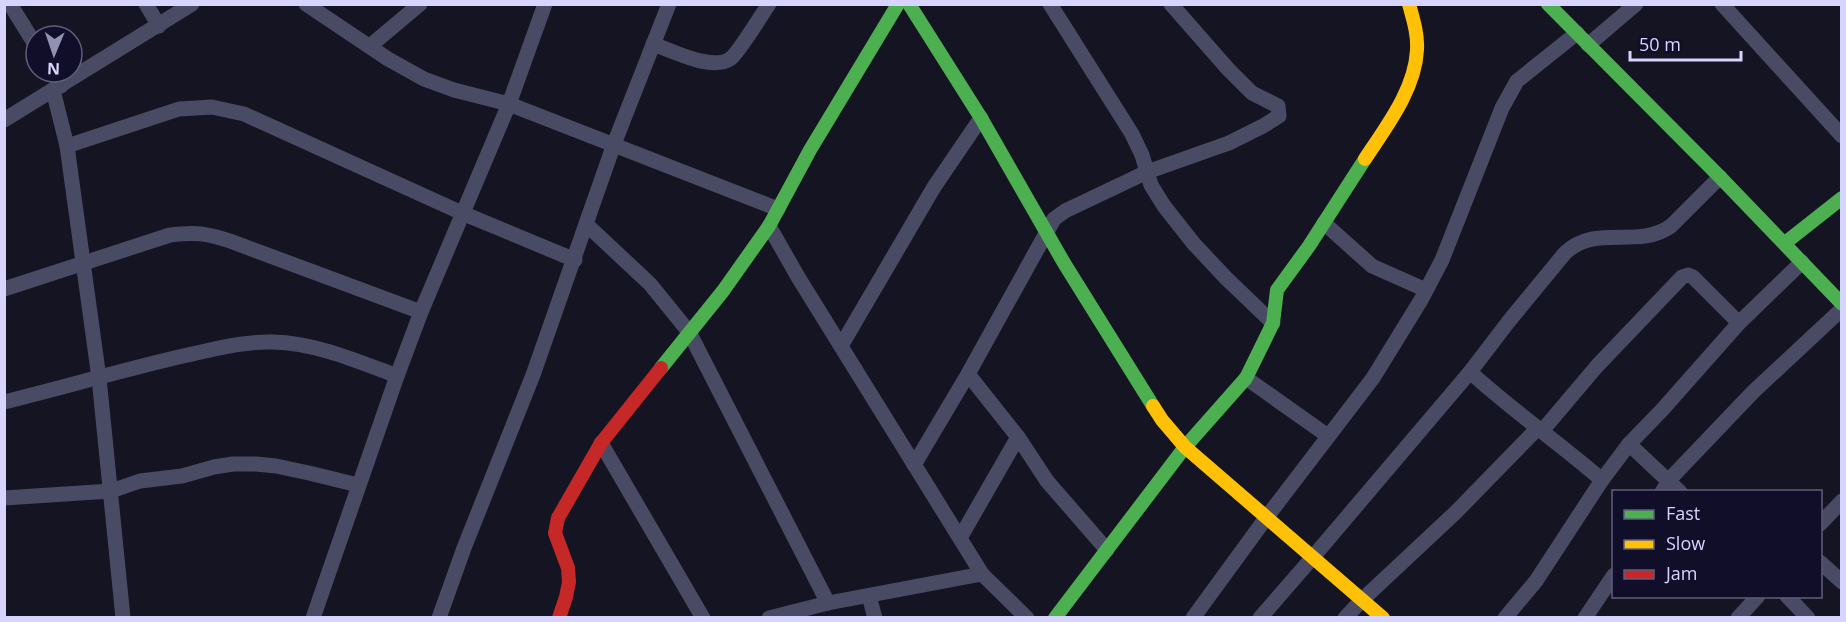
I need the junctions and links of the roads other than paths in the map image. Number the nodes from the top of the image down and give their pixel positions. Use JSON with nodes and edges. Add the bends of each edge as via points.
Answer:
{"nodes":[{"id":1,"x":10,"y":4,"type":"edge"},
{"id":2,"x":146,"y":4,"type":"edge"},
{"id":3,"x":192,"y":4,"type":"edge"},
{"id":4,"x":306,"y":4,"type":"edge"},
{"id":5,"x":420,"y":4,"type":"edge"},
{"id":6,"x":545,"y":4,"type":"edge"},
{"id":7,"x":669,"y":4,"type":"edge"},
{"id":8,"x":769,"y":4,"type":"edge"},
{"id":9,"x":898,"y":4,"type":"edge"},
{"id":10,"x":909,"y":4,"type":"edge"},
{"id":11,"x":1050,"y":4,"type":"edge"},
{"id":12,"x":1171,"y":4,"type":"edge"},
{"id":13,"x":1409,"y":4,"type":"edge"},
{"id":14,"x":1548,"y":4,"type":"edge"},
{"id":15,"x":1636,"y":4,"type":"edge"},
{"id":16,"x":1722,"y":4,"type":"edge"},
{"id":17,"x":159,"y":26,"type":"junction"},
{"id":18,"x":24,"y":27,"type":"edge"},
{"id":19,"x":1577,"y":33,"type":"junction"},
{"id":20,"x":654,"y":44,"type":"junction"},
{"id":21,"x":1588,"y":45,"type":"junction"},
{"id":22,"x":370,"y":46,"type":"junction"},
{"id":23,"x":56,"y":84,"type":"edge"},
{"id":24,"x":57,"y":88,"type":"junction"},
{"id":25,"x":509,"y":104,"type":"junction"},
{"id":26,"x":981,"y":118,"type":"junction"},
{"id":27,"x":4,"y":120,"type":"edge"},
{"id":28,"x":1842,"y":136,"type":"edge"},
{"id":29,"x":614,"y":144,"type":"junction"},
{"id":30,"x":67,"y":146,"type":"junction"},
{"id":31,"x":1147,"y":171,"type":"junction"},
{"id":32,"x":1720,"y":177,"type":"junction"},
{"id":33,"x":1842,"y":198,"type":"edge"},
{"id":34,"x":778,"y":209,"type":"junction"},
{"id":35,"x":462,"y":213,"type":"junction"},
{"id":36,"x":1324,"y":223,"type":"junction"},
{"id":37,"x":587,"y":225,"type":"junction"},
{"id":38,"x":769,"y":226,"type":"junction"},
{"id":39,"x":1046,"y":232,"type":"junction"},
{"id":40,"x":1785,"y":243,"type":"junction"},
{"id":41,"x":575,"y":260,"type":"junction"},
{"id":42,"x":1802,"y":262,"type":"junction"},
{"id":43,"x":83,"y":263,"type":"junction"},
{"id":44,"x":4,"y":289,"type":"edge"},
{"id":45,"x":1426,"y":290,"type":"junction"},
{"id":46,"x":1842,"y":304,"type":"edge"},
{"id":47,"x":1842,"y":309,"type":"edge"},
{"id":48,"x":421,"y":312,"type":"junction"},
{"id":49,"x":1273,"y":322,"type":"junction"},
{"id":50,"x":1739,"y":323,"type":"junction"},
{"id":51,"x":689,"y":332,"type":"junction"},
{"id":52,"x":841,"y":346,"type":"junction"},
{"id":53,"x":1470,"y":372,"type":"junction"},
{"id":54,"x":968,"y":374,"type":"junction"},
{"id":55,"x":397,"y":376,"type":"junction"},
{"id":56,"x":99,"y":378,"type":"junction"},
{"id":57,"x":1246,"y":378,"type":"junction"},
{"id":58,"x":4,"y":402,"type":"edge"},
{"id":59,"x":1540,"y":429,"type":"junction"},
{"id":60,"x":1328,"y":436,"type":"junction"},
{"id":61,"x":1018,"y":437,"type":"junction"},
{"id":62,"x":601,"y":443,"type":"junction"},
{"id":63,"x":1629,"y":444,"type":"junction"},
{"id":64,"x":1185,"y":447,"type":"junction"},
{"id":65,"x":914,"y":465,"type":"junction"},
{"id":66,"x":1602,"y":480,"type":"junction"},
{"id":67,"x":358,"y":485,"type":"junction"},
{"id":68,"x":1665,"y":486,"type":"edge"},
{"id":69,"x":111,"y":491,"type":"junction"},
{"id":70,"x":4,"y":498,"type":"edge"},
{"id":71,"x":1842,"y":501,"type":"edge"},
{"id":72,"x":1266,"y":518,"type":"junction"},
{"id":73,"x":1822,"y":523,"type":"edge"},
{"id":74,"x":960,"y":538,"type":"junction"},
{"id":75,"x":1107,"y":550,"type":"junction"},
{"id":76,"x":1313,"y":557,"type":"junction"},
{"id":77,"x":1822,"y":563,"type":"edge"},
{"id":78,"x":982,"y":574,"type":"junction"},
{"id":79,"x":1612,"y":578,"type":"edge"},
{"id":80,"x":1842,"y":582,"type":"edge"},
{"id":81,"x":869,"y":596,"type":"junction"},
{"id":82,"x":1757,"y":598,"type":"edge"},
{"id":83,"x":1788,"y":598,"type":"edge"},
{"id":84,"x":1362,"y":600,"type":"junction"},
{"id":85,"x":828,"y":603,"type":"junction"},
{"id":86,"x":1022,"y":615,"type":"edge"},
{"id":87,"x":1586,"y":617,"type":"edge"},
{"id":88,"x":123,"y":618,"type":"edge"},
{"id":89,"x":313,"y":618,"type":"edge"},
{"id":90,"x":439,"y":618,"type":"edge"},
{"id":91,"x":559,"y":618,"type":"edge"},
{"id":92,"x":703,"y":618,"type":"edge"},
{"id":93,"x":769,"y":618,"type":"edge"},
{"id":94,"x":874,"y":618,"type":"edge"},
{"id":95,"x":1055,"y":618,"type":"edge"},
{"id":96,"x":1193,"y":618,"type":"edge"},
{"id":97,"x":1260,"y":618,"type":"edge"},
{"id":98,"x":1345,"y":618,"type":"edge"},
{"id":99,"x":1383,"y":618,"type":"edge"},
{"id":100,"x":1505,"y":618,"type":"edge"},
{"id":101,"x":1738,"y":618,"type":"edge"},
{"id":102,"x":1808,"y":618,"type":"edge"}],
"edges":[{"from":1,"to":18,"type":"street"},
{"from":2,"to":17,"type":"street"},
{"from":3,"to":17,"type":"street"},
{"from":4,"to":22,"type":"street"},
{"from":5,"to":22,"type":"street"},
{"from":6,"to":25,"type":"street"},
{"from":7,"to":20,"type":"street"},
{"from":8,"to":20,"type":"street","via":[[731,58],[716,63],[685,57]]},
{"from":9,"to":34,"type":"street"},
{"from":10,"to":26,"type":"street"},
{"from":11,"to":31,"type":"street","via":[[1132,134]]},
{"from":12,"to":31,"type":"street","via":[[1251,93],[1278,106],[1279,116],[1229,143]]},
{"from":13,"to":36,"type":"street","via":[[1417,51],[1411,78],[1398,108]]},
{"from":14,"to":19,"type":"street"},
{"from":15,"to":21,"type":"street"},
{"from":16,"to":28,"type":"street"},
{"from":17,"to":24,"type":"street"},
{"from":19,"to":21,"type":"street"},
{"from":19,"to":45,"type":"street","via":[[1512,89]]},
{"from":20,"to":29,"type":"street"},
{"from":21,"to":32,"type":"street"},
{"from":22,"to":25,"type":"street","via":[[424,79]]},
{"from":23,"to":24,"type":"street"},
{"from":24,"to":27,"type":"street"},
{"from":24,"to":30,"type":"street"},
{"from":25,"to":29,"type":"street"},
{"from":25,"to":35,"type":"street"},
{"from":26,"to":39,"type":"street"},
{"from":26,"to":52,"type":"street","via":[[929,196]]},
{"from":29,"to":34,"type":"street"},
{"from":29,"to":37,"type":"street"},
{"from":30,"to":35,"type":"street","via":[[179,109],[212,107],[244,114]]},
{"from":30,"to":43,"type":"street"},
{"from":31,"to":39,"type":"street","via":[[1065,211]]},
{"from":31,"to":49,"type":"street","via":[[1150,185],[1194,244]]},
{"from":32,"to":40,"type":"street"},
{"from":32,"to":53,"type":"street","via":[[1663,232],[1596,238],[1574,244]]},
{"from":33,"to":40,"type":"street"},
{"from":34,"to":38,"type":"street"},
{"from":35,"to":41,"type":"street"},
{"from":35,"to":48,"type":"street"},
{"from":36,"to":45,"type":"street","via":[[1371,266]]},
{"from":36,"to":49,"type":"street","via":[[1277,290]]},
{"from":37,"to":41,"type":"street"},
{"from":37,"to":51,"type":"street","via":[[650,284]]},
{"from":38,"to":51,"type":"street"},
{"from":38,"to":52,"type":"street"},
{"from":39,"to":54,"type":"street"},
{"from":39,"to":64,"type":"street","via":[[1157,411]]},
{"from":40,"to":42,"type":"street"},
{"from":41,"to":90,"type":"street"},
{"from":42,"to":46,"type":"street"},
{"from":42,"to":50,"type":"street"},
{"from":43,"to":44,"type":"street"},
{"from":43,"to":48,"type":"street","via":[[170,235],[209,234]]},
{"from":43,"to":56,"type":"street"},
{"from":45,"to":60,"type":"street","via":[[1373,378]]},
{"from":47,"to":68,"type":"street","via":[[1753,392]]},
{"from":48,"to":55,"type":"street"},
{"from":49,"to":57,"type":"street"},
{"from":50,"to":59,"type":"street","via":[[1693,277],[1682,277]]},
{"from":50,"to":63,"type":"street"},
{"from":51,"to":62,"type":"street"},
{"from":51,"to":85,"type":"street"},
{"from":52,"to":65,"type":"street"},
{"from":53,"to":59,"type":"street"},
{"from":53,"to":76,"type":"street"},
{"from":54,"to":61,"type":"street"},
{"from":54,"to":65,"type":"street"},
{"from":55,"to":56,"type":"street","via":[[342,355],[275,342],[207,351]]},
{"from":55,"to":67,"type":"street"},
{"from":56,"to":58,"type":"street"},
{"from":56,"to":69,"type":"street"},
{"from":57,"to":60,"type":"street"},
{"from":57,"to":64,"type":"street"},
{"from":59,"to":66,"type":"street"},
{"from":59,"to":84,"type":"street"},
{"from":60,"to":72,"type":"street"},
{"from":61,"to":74,"type":"street"},
{"from":61,"to":75,"type":"street","via":[[1047,481]]},
{"from":62,"to":91,"type":"street","via":[[555,524],[555,539],[569,577]]},
{"from":62,"to":92,"type":"street"},
{"from":63,"to":66,"type":"street"},
{"from":63,"to":68,"type":"street"},
{"from":64,"to":72,"type":"street"},
{"from":64,"to":75,"type":"street"},
{"from":65,"to":74,"type":"street"},
{"from":66,"to":100,"type":"street","via":[[1536,581]]},
{"from":67,"to":69,"type":"street","via":[[276,466],[233,464]]},
{"from":67,"to":89,"type":"street"},
{"from":69,"to":70,"type":"street"},
{"from":69,"to":88,"type":"street"},
{"from":71,"to":73,"type":"street"},
{"from":72,"to":76,"type":"street"},
{"from":72,"to":96,"type":"street"},
{"from":74,"to":78,"type":"street"},
{"from":75,"to":95,"type":"street"},
{"from":76,"to":84,"type":"street"},
{"from":76,"to":97,"type":"street"},
{"from":77,"to":80,"type":"street"},
{"from":78,"to":81,"type":"street"},
{"from":78,"to":86,"type":"street"},
{"from":79,"to":87,"type":"street"},
{"from":81,"to":85,"type":"street"},
{"from":81,"to":94,"type":"street"},
{"from":82,"to":101,"type":"street"},
{"from":83,"to":102,"type":"street"},
{"from":84,"to":98,"type":"street"},
{"from":84,"to":99,"type":"street"},
{"from":85,"to":93,"type":"street"}]}
